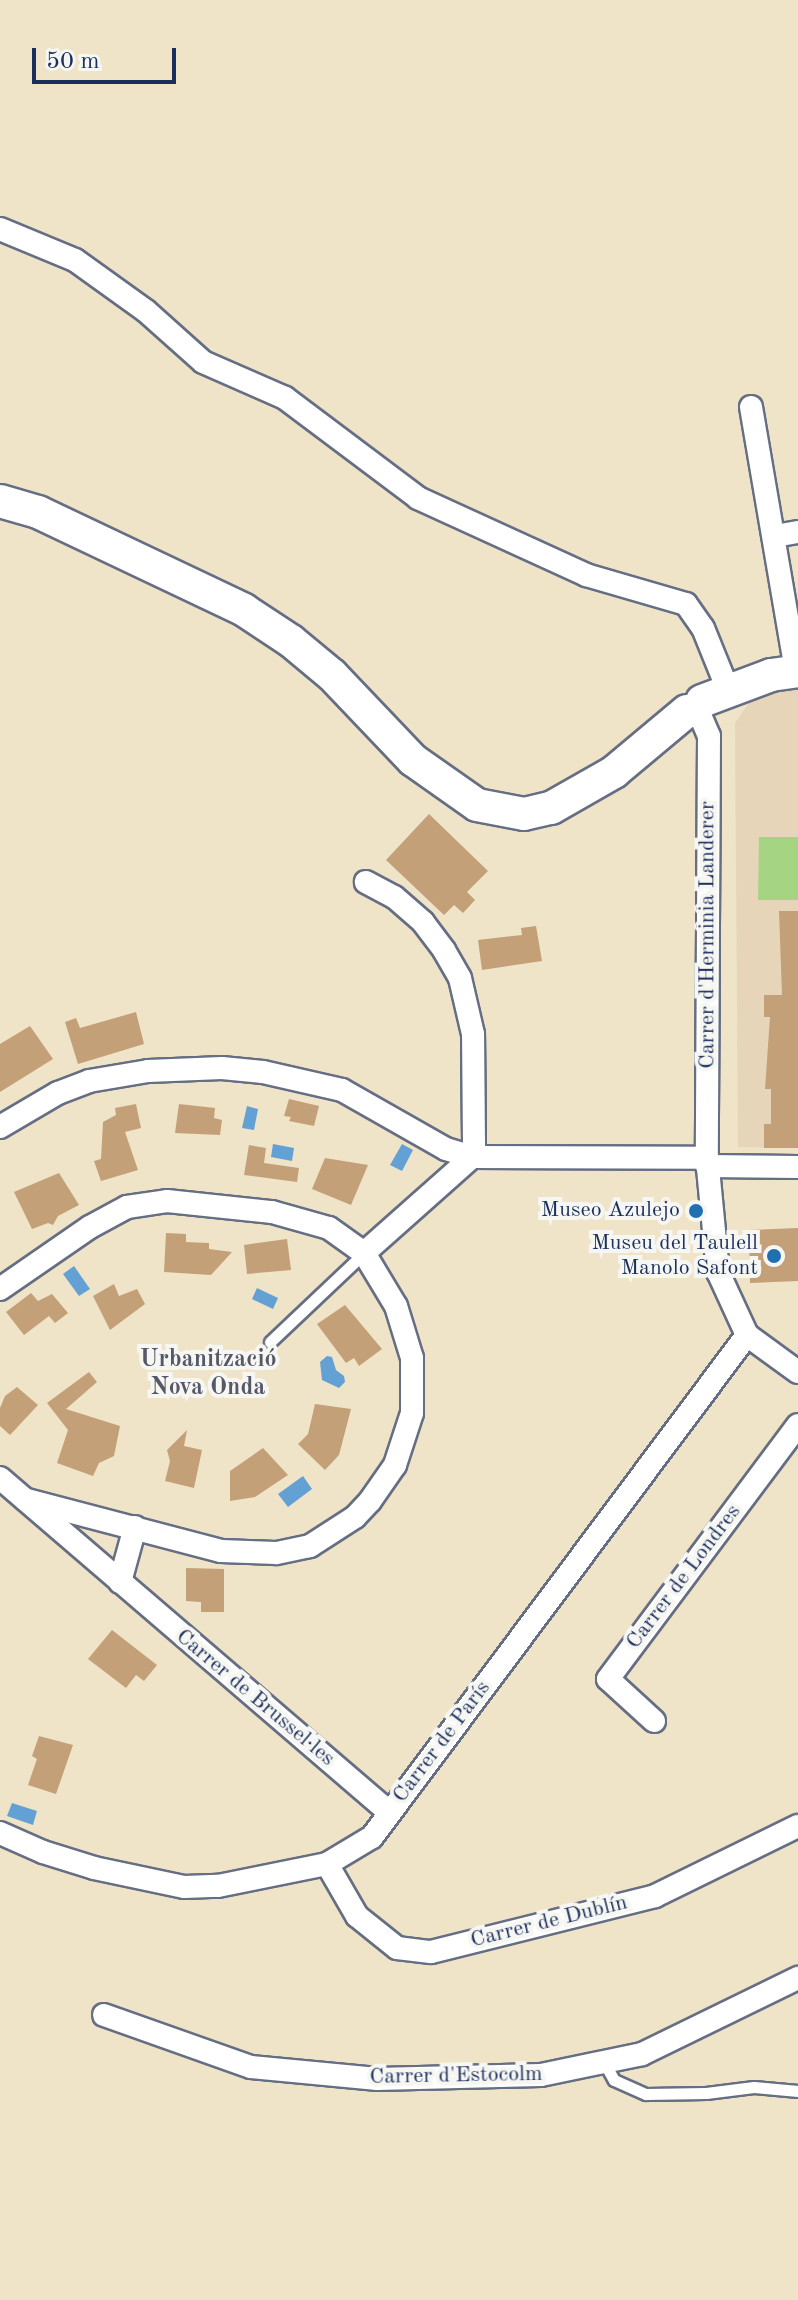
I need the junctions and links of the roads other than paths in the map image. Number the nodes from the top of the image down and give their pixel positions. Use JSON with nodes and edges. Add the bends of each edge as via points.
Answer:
{"nodes":[{"id":1,"x":0,"y":229,"type":"edge"},
{"id":2,"x":751,"y":407,"type":"dead end"},
{"id":3,"x":0,"y":501,"type":"edge"},
{"id":4,"x":798,"y":532,"type":"edge"},
{"id":5,"x":775,"y":536,"type":"junction"},
{"id":6,"x":797,"y":671,"type":"edge"},
{"id":7,"x":704,"y":704,"type":"junction"},
{"id":8,"x":366,"y":882,"type":"dead end"},
{"id":9,"x":0,"y":1127,"type":"edge"},
{"id":10,"x":472,"y":1157,"type":"junction"},
{"id":11,"x":707,"y":1162,"type":"junction"},
{"id":12,"x":798,"y":1167,"type":"edge"},
{"id":13,"x":364,"y":1253,"type":"junction"},
{"id":14,"x":0,"y":1289,"type":"edge"},
{"id":15,"x":747,"y":1335,"type":"junction"},
{"id":16,"x":270,"y":1342,"type":"dead end"},
{"id":17,"x":798,"y":1372,"type":"edge"},
{"id":18,"x":798,"y":1425,"type":"edge"},
{"id":19,"x":0,"y":1478,"type":"edge"},
{"id":20,"x":26,"y":1500,"type":"junction"},
{"id":21,"x":135,"y":1527,"type":"junction"},
{"id":22,"x":120,"y":1582,"type":"junction"},
{"id":23,"x":654,"y":1721,"type":"dead end"},
{"id":24,"x":390,"y":1813,"type":"junction"},
{"id":25,"x":798,"y":1826,"type":"edge"},
{"id":26,"x":0,"y":1833,"type":"edge"},
{"id":27,"x":327,"y":1864,"type":"junction"},
{"id":28,"x":798,"y":1978,"type":"edge"},
{"id":29,"x":104,"y":2015,"type":"dead end"},
{"id":30,"x":605,"y":2064,"type":"junction"},
{"id":31,"x":798,"y":2091,"type":"edge"}],
"edges":[{"from":1,"to":7,"type":"street","name":"Carrer d'Herminia Landerer","via":[[75,260],[146,311],[203,362],[285,398],[418,498],[586,575],[686,604],[703,628]]},
{"from":2,"to":5,"type":"street"},
{"from":3,"to":7,"type":"main road","via":[[52,519],[244,610],[321,666],[413,760],[477,805],[524,814],[551,808],[614,772]]},
{"from":4,"to":5,"type":"street"},
{"from":5,"to":6,"type":"street"},
{"from":6,"to":7,"type":"main road","via":[[771,675]]},
{"from":7,"to":11,"type":"street","name":"Carrer d'Herminia Landerer","via":[[709,736]]},
{"from":8,"to":10,"type":"street","via":[[423,922],[460,978],[473,1034]]},
{"from":9,"to":10,"type":"street","via":[[89,1081],[148,1071],[222,1068],[342,1090],[446,1149]]},
{"from":10,"to":11,"type":"street"},
{"from":10,"to":13,"type":"street"},
{"from":11,"to":12,"type":"street"},
{"from":11,"to":15,"type":"street","name":"Carrer d'Herminia Landerer","via":[[718,1272]]},
{"from":13,"to":14,"type":"street","name":"Carrer de Brussel·les","via":[[329,1228],[290,1215],[167,1201],[112,1214]]},
{"from":13,"to":16,"type":"lane"},
{"from":13,"to":21,"type":"street","name":"Carrer de Brussel·les","via":[[402,1321],[414,1384],[401,1453],[370,1501],[326,1538],[284,1553],[221,1551]]},
{"from":15,"to":17,"type":"street"},
{"from":15,"to":24,"type":"street","name":"Carrer de París"},
{"from":18,"to":23,"type":"street","name":"Carrer de Londres","via":[[608,1679]]},
{"from":19,"to":20,"type":"street","name":"Carrer de Brussel·les"},
{"from":20,"to":21,"type":"street","name":"Carrer de Brussel·les"},
{"from":20,"to":22,"type":"street","name":"Carrer de Brussel·les"},
{"from":21,"to":22,"type":"street"},
{"from":22,"to":24,"type":"street","name":"Carrer de Brussel·les"},
{"from":24,"to":27,"type":"street","name":"Carrer de París","via":[[372,1837]]},
{"from":25,"to":27,"type":"street","name":"Carrer de Dublín","via":[[655,1896],[431,1952],[397,1948],[357,1916]]},
{"from":26,"to":27,"type":"street","name":"Carrer de París","via":[[94,1868],[184,1887],[218,1886]]},
{"from":28,"to":30,"type":"street","name":"Carrer d'Estocolm","via":[[659,2047]]},
{"from":29,"to":30,"type":"street","name":"Carrer d'Estocolm","via":[[213,2056],[294,2073],[441,2079],[541,2075]]},
{"from":30,"to":31,"type":"lane","via":[[614,2080],[646,2094],[754,2087]]}]}
